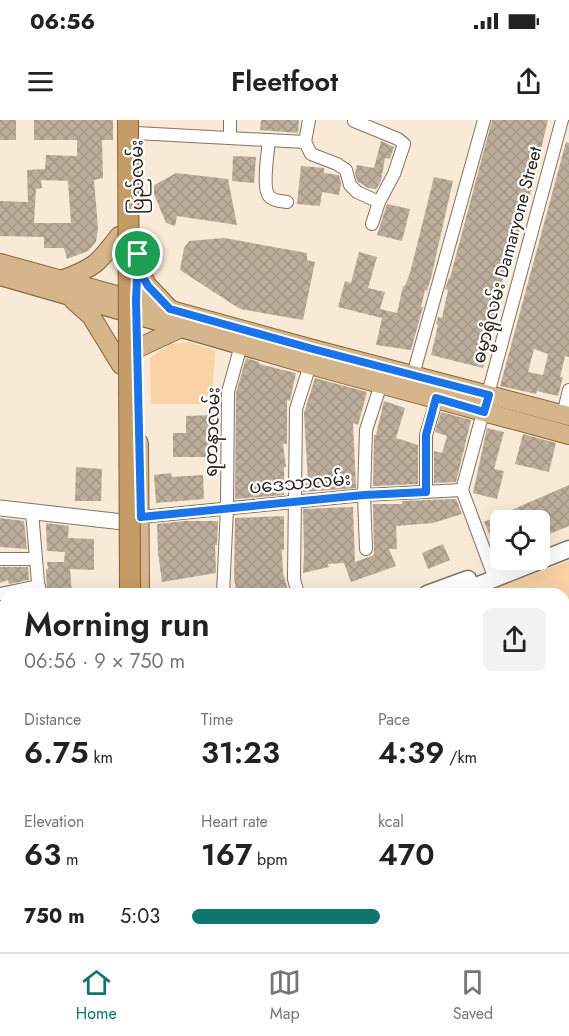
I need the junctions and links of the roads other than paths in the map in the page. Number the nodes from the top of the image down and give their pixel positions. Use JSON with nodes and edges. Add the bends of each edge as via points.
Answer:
{"nodes":[{"id":1,"x":118,"y":120,"type":"edge"},
{"id":2,"x":230,"y":120,"type":"edge"},
{"id":3,"x":309,"y":120,"type":"edge"},
{"id":4,"x":484,"y":120,"type":"edge"},
{"id":5,"x":562,"y":120,"type":"edge"},
{"id":6,"x":354,"y":121,"type":"edge"},
{"id":7,"x":133,"y":124,"type":"edge"},
{"id":8,"x":230,"y":137,"type":"junction"},
{"id":9,"x":269,"y":140,"type":"junction"},
{"id":10,"x":305,"y":142,"type":"junction"},
{"id":11,"x":287,"y":202,"type":"dead end"},
{"id":12,"x":379,"y":202,"type":"junction"},
{"id":13,"x":372,"y":224,"type":"dead end"},
{"id":14,"x":119,"y":236,"type":"junction"},
{"id":15,"x":138,"y":254,"type":"junction"},
{"id":16,"x":0,"y":263,"type":"edge"},
{"id":17,"x":0,"y":276,"type":"edge"},
{"id":18,"x":62,"y":287,"type":"junction"},
{"id":19,"x":128,"y":305,"type":"junction"},
{"id":20,"x":170,"y":309,"type":"junction"},
{"id":21,"x":181,"y":328,"type":"junction"},
{"id":22,"x":241,"y":345,"type":"junction"},
{"id":23,"x":138,"y":348,"type":"junction"},
{"id":24,"x":312,"y":357,"type":"junction"},
{"id":25,"x":121,"y":365,"type":"junction"},
{"id":26,"x":413,"y":375,"type":"junction"},
{"id":27,"x":381,"y":384,"type":"junction"},
{"id":28,"x":569,"y":390,"type":"edge"},
{"id":29,"x":436,"y":398,"type":"junction"},
{"id":30,"x":487,"y":404,"type":"junction"},
{"id":31,"x":566,"y":416,"type":"edge"},
{"id":32,"x":569,"y":435,"type":"edge"},
{"id":33,"x":462,"y":490,"type":"junction"},
{"id":34,"x":426,"y":492,"type":"junction"},
{"id":35,"x":364,"y":495,"type":"junction"},
{"id":36,"x":295,"y":502,"type":"junction"},
{"id":37,"x":0,"y":508,"type":"edge"},
{"id":38,"x":227,"y":508,"type":"junction"},
{"id":39,"x":32,"y":512,"type":"junction"},
{"id":40,"x":141,"y":517,"type":"junction"},
{"id":41,"x":123,"y":522,"type":"junction"},
{"id":42,"x":569,"y":537,"type":"edge"},
{"id":43,"x":550,"y":545,"type":"edge"},
{"id":44,"x":366,"y":549,"type":"dead end"},
{"id":45,"x":569,"y":549,"type":"edge"},
{"id":46,"x":0,"y":559,"type":"edge"},
{"id":47,"x":35,"y":559,"type":"junction"},
{"id":48,"x":501,"y":570,"type":"edge"},
{"id":49,"x":494,"y":574,"type":"junction"},
{"id":50,"x":39,"y":588,"type":"edge"},
{"id":51,"x":122,"y":588,"type":"edge"},
{"id":52,"x":130,"y":588,"type":"edge"},
{"id":53,"x":140,"y":588,"type":"edge"},
{"id":54,"x":223,"y":588,"type":"edge"},
{"id":55,"x":296,"y":588,"type":"edge"},
{"id":56,"x":447,"y":588,"type":"edge"},
{"id":57,"x":467,"y":588,"type":"edge"}],
"edges":[{"from":1,"to":14,"type":"main road","name":"ပြည်လမ်း"},
{"from":2,"to":8,"type":"street"},
{"from":3,"to":10,"type":"street"},
{"from":4,"to":26,"type":"street"},
{"from":5,"to":30,"type":"street","name":"ဓမ္မာရုံလမ်း Damaryone Street"},
{"from":6,"to":12,"type":"street","via":[[404,144]]},
{"from":7,"to":8,"type":"street"},
{"from":7,"to":15,"type":"main road","name":"ပြည်လမ်း"},
{"from":7,"to":52,"type":"highway","bridge":true},
{"from":8,"to":9,"type":"street"},
{"from":9,"to":10,"type":"street"},
{"from":9,"to":11,"type":"street","via":[[265,188],[268,196]]},
{"from":10,"to":12,"type":"street","via":[[311,154],[346,170],[350,185],[357,192]]},
{"from":12,"to":13,"type":"street"},
{"from":14,"to":18,"type":"main road","via":[[100,262]]},
{"from":14,"to":19,"type":"main road","name":"ပြည်လမ်း"},
{"from":15,"to":19,"type":"main road","name":"ပြည်လမ်း"},
{"from":15,"to":20,"type":"main road","via":[[148,286]]},
{"from":16,"to":18,"type":"main road"},
{"from":17,"to":18,"type":"main road"},
{"from":18,"to":19,"type":"main road"},
{"from":18,"to":25,"type":"main road","via":[[91,316]]},
{"from":19,"to":20,"type":"main road"},
{"from":19,"to":21,"type":"main road"},
{"from":19,"to":23,"type":"main road","name":"ပြည်လမ်း"},
{"from":19,"to":25,"type":"main road","name":"ပြည်လမ်း"},
{"from":20,"to":24,"type":"main road"},
{"from":21,"to":22,"type":"main road"},
{"from":21,"to":23,"type":"main road"},
{"from":22,"to":24,"type":"main road"},
{"from":22,"to":38,"type":"street","name":"ရတနာလမ်း","via":[[228,392]]},
{"from":23,"to":40,"type":"main road","name":"ပြည်လမ်း"},
{"from":24,"to":26,"type":"main road"},
{"from":24,"to":27,"type":"main road"},
{"from":24,"to":36,"type":"street","via":[[296,409]]},
{"from":25,"to":41,"type":"main road","name":"ပြည်လမ်း"},
{"from":26,"to":30,"type":"main road"},
{"from":27,"to":29,"type":"main road"},
{"from":27,"to":35,"type":"street","via":[[366,430]]},
{"from":28,"to":31,"type":"street"},
{"from":29,"to":30,"type":"main road"},
{"from":29,"to":34,"type":"street","via":[[426,435]]},
{"from":30,"to":31,"type":"main road"},
{"from":30,"to":32,"type":"main road"},
{"from":30,"to":33,"type":"street","name":"ဓမ္မာရုံလမ်း Damaryone Street"},
{"from":33,"to":34,"type":"street","name":"ပဒေသာလမ်း"},
{"from":33,"to":49,"type":"street"},
{"from":34,"to":35,"type":"street","name":"ပဒေသာလမ်း"},
{"from":35,"to":36,"type":"street","name":"ပဒေသာလမ်း"},
{"from":35,"to":44,"type":"street"},
{"from":36,"to":38,"type":"street","name":"ပဒေသာလမ်း"},
{"from":36,"to":55,"type":"street"},
{"from":37,"to":39,"type":"street"},
{"from":38,"to":40,"type":"street","name":"ပဒေသာလမ်း"},
{"from":38,"to":54,"type":"street","name":"ရတနာလမ်း"},
{"from":39,"to":41,"type":"street"},
{"from":39,"to":47,"type":"street"},
{"from":40,"to":53,"type":"main road","name":"ပြည်လမ်း"},
{"from":41,"to":51,"type":"main road","name":"ပြည်လမ်း"},
{"from":42,"to":43,"type":"main road"},
{"from":45,"to":49,"type":"main road"},
{"from":46,"to":47,"type":"street"},
{"from":47,"to":50,"type":"street"},
{"from":48,"to":49,"type":"main road"},
{"from":49,"to":56,"type":"main road"},
{"from":49,"to":57,"type":"main road"}]}
